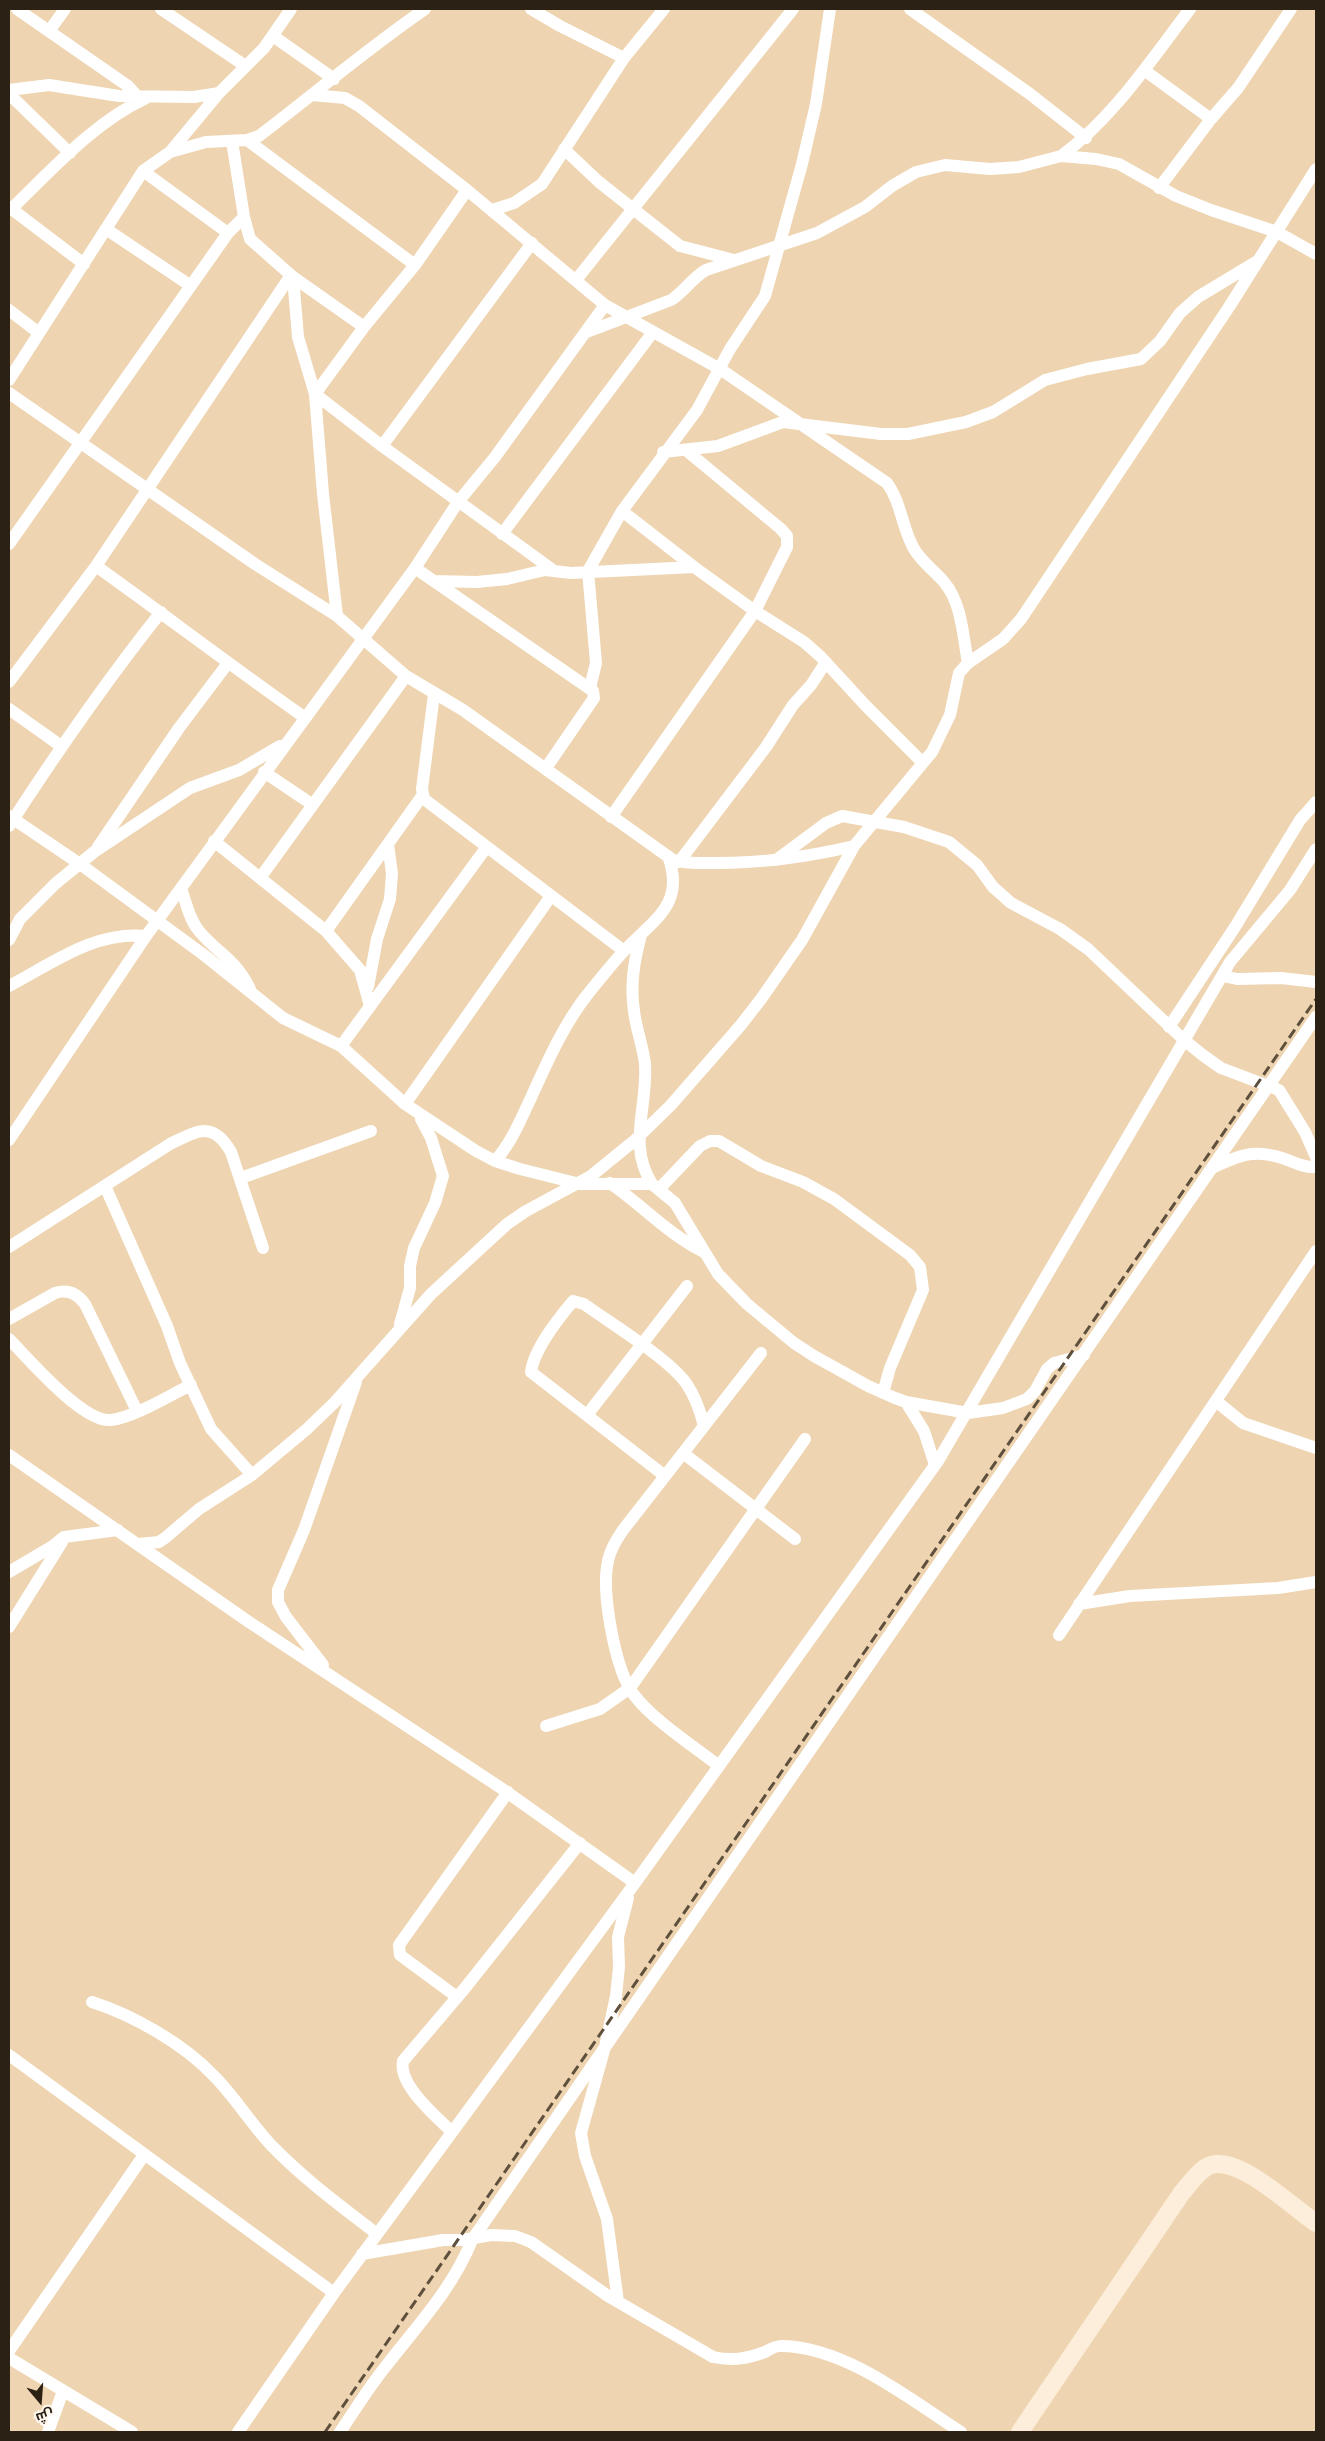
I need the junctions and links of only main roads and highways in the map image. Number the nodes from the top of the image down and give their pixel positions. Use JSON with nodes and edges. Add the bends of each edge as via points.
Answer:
{"nodes":[{"id":1,"x":1316,"y":2223,"type":"edge"},
{"id":2,"x":1020,"y":2432,"type":"edge"}],
"edges":[{"from":1,"to":2,"type":"main road","via":[[1246,2172],[1224,2164],[1211,2165],[1203,2170],[1181,2194]]}]}
